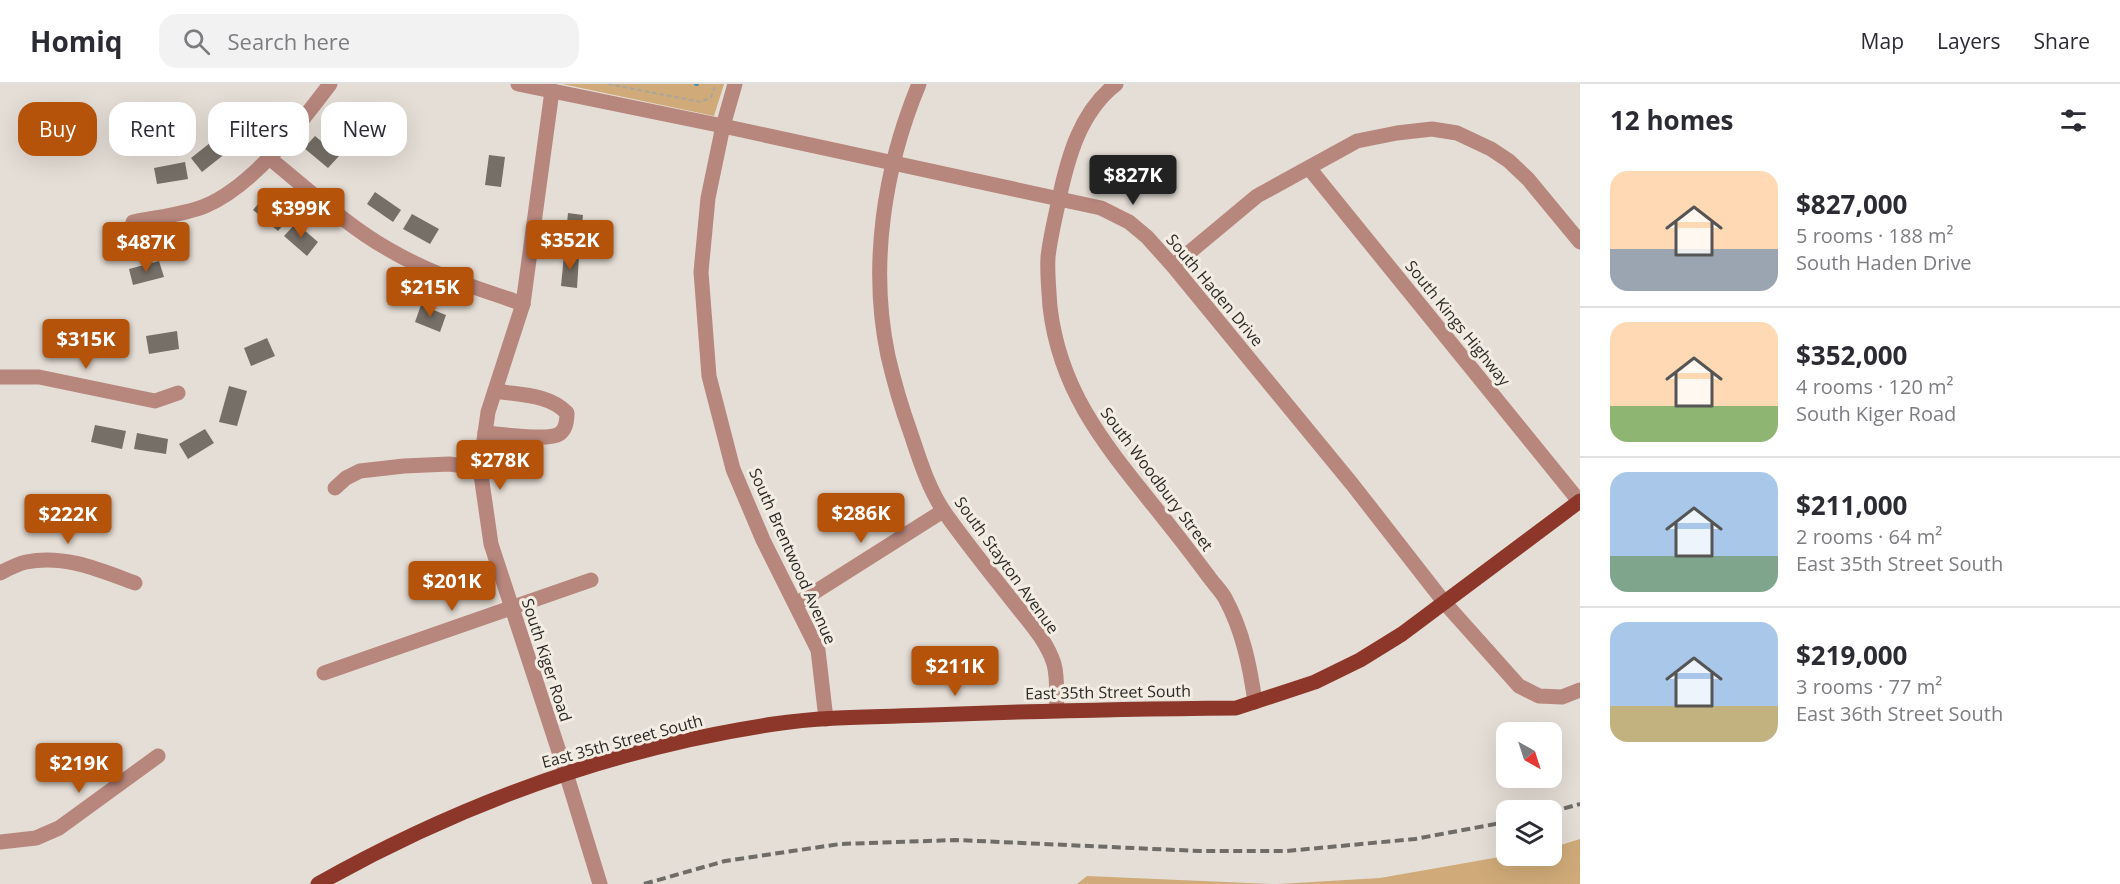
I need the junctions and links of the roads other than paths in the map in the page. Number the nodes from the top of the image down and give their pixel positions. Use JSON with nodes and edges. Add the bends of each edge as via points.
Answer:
{"nodes":[{"id":1,"x":330,"y":84,"type":"edge"},
{"id":2,"x":518,"y":84,"type":"edge"},
{"id":3,"x":735,"y":84,"type":"edge"},
{"id":4,"x":919,"y":84,"type":"edge"},
{"id":5,"x":1116,"y":84,"type":"edge"},
{"id":6,"x":552,"y":91,"type":"junction"},
{"id":7,"x":723,"y":126,"type":"junction"},
{"id":8,"x":268,"y":157,"type":"junction"},
{"id":9,"x":893,"y":163,"type":"junction"},
{"id":10,"x":1309,"y":168,"type":"junction"},
{"id":11,"x":1059,"y":199,"type":"junction"},
{"id":12,"x":133,"y":222,"type":"dead end"},
{"id":13,"x":1580,"y":242,"type":"edge"},
{"id":14,"x":1173,"y":266,"type":"junction"},
{"id":15,"x":523,"y":304,"type":"junction"},
{"id":16,"x":0,"y":377,"type":"edge"},
{"id":17,"x":495,"y":391,"type":"junction"},
{"id":18,"x":178,"y":393,"type":"dead end"},
{"id":19,"x":485,"y":433,"type":"junction"},
{"id":20,"x":480,"y":468,"type":"junction"},
{"id":21,"x":334,"y":488,"type":"dead end"},
{"id":22,"x":1580,"y":501,"type":"edge"},
{"id":23,"x":944,"y":511,"type":"junction"},
{"id":24,"x":0,"y":573,"type":"edge"},
{"id":25,"x":591,"y":580,"type":"dead end"},
{"id":26,"x":135,"y":584,"type":"dead end"},
{"id":27,"x":1444,"y":602,"type":"junction"},
{"id":28,"x":796,"y":604,"type":"junction"},
{"id":29,"x":511,"y":609,"type":"junction"},
{"id":30,"x":324,"y":673,"type":"dead end"},
{"id":31,"x":1580,"y":690,"type":"edge"},
{"id":32,"x":1255,"y":702,"type":"junction"},
{"id":33,"x":1057,"y":710,"type":"junction"},
{"id":34,"x":826,"y":719,"type":"junction"},
{"id":35,"x":158,"y":756,"type":"dead end"},
{"id":36,"x":566,"y":773,"type":"junction"},
{"id":37,"x":0,"y":842,"type":"edge"},
{"id":38,"x":318,"y":884,"type":"edge"},
{"id":39,"x":600,"y":884,"type":"edge"}],
"edges":[{"from":1,"to":8,"type":"street"},
{"from":2,"to":6,"type":"street","name":"South Haden Drive"},
{"from":3,"to":7,"type":"street","name":"South Brentwood Avenue"},
{"from":4,"to":9,"type":"street","name":"South Stayton Avenue"},
{"from":5,"to":11,"type":"street","name":"South Woodbury Street","via":[[1093,108],[1073,144]]},
{"from":6,"to":7,"type":"street","name":"South Haden Drive"},
{"from":6,"to":15,"type":"street","name":"South Kiger Road"},
{"from":7,"to":9,"type":"street","name":"South Haden Drive"},
{"from":7,"to":28,"type":"street","name":"South Brentwood Avenue","via":[[708,198],[701,272],[709,376],[734,469]]},
{"from":8,"to":12,"type":"street","via":[[238,188],[204,206]]},
{"from":8,"to":15,"type":"street","via":[[386,248],[440,276]]},
{"from":9,"to":11,"type":"street","name":"South Haden Drive"},
{"from":9,"to":23,"type":"street","name":"South Stayton Avenue","via":[[880,275],[888,356],[923,470]]},
{"from":10,"to":13,"type":"street","via":[[1358,141],[1431,129],[1457,133],[1509,161]]},
{"from":10,"to":14,"type":"street","via":[[1257,196]]},
{"from":10,"to":22,"type":"street","name":"South Kings Highway"},
{"from":11,"to":14,"type":"street","name":"South Haden Drive","via":[[1101,208],[1129,222]]},
{"from":11,"to":32,"type":"street","name":"South Woodbury Street","via":[[1048,260],[1048,286],[1053,332],[1066,376],[1097,432],[1225,597],[1248,658]]},
{"from":14,"to":27,"type":"street","name":"South Haden Drive"},
{"from":15,"to":17,"type":"street","name":"South Kiger Road"},
{"from":16,"to":18,"type":"street","via":[[39,377],[155,401]]},
{"from":17,"to":19,"type":"street","name":"South Kiger Road"},
{"from":17,"to":19,"type":"street","via":[[558,404],[567,412],[567,424],[560,434],[550,437]]},
{"from":19,"to":20,"type":"street","name":"South Kiger Road"},
{"from":20,"to":21,"type":"street","via":[[449,464],[360,471]]},
{"from":20,"to":29,"type":"street","name":"South Kiger Road","via":[[490,544]]},
{"from":22,"to":27,"type":"main road","name":"East 35th Street South"},
{"from":23,"to":28,"type":"street"},
{"from":23,"to":33,"type":"street","name":"South Stayton Avenue","via":[[1040,637],[1054,665]]},
{"from":24,"to":26,"type":"street","via":[[25,562],[70,562]]},
{"from":25,"to":29,"type":"street"},
{"from":27,"to":31,"type":"street","name":"South Haden Drive","via":[[1519,686],[1536,695],[1562,697]]},
{"from":27,"to":32,"type":"main road","name":"East 35th Street South","via":[[1360,660],[1315,682]]},
{"from":28,"to":34,"type":"street","name":"South Brentwood Avenue","via":[[818,651]]},
{"from":29,"to":30,"type":"street"},
{"from":29,"to":36,"type":"street","name":"South Kiger Road"},
{"from":32,"to":33,"type":"main road","name":"East 35th Street South","via":[[1236,708]]},
{"from":33,"to":34,"type":"main road","name":"East 35th Street South"},
{"from":34,"to":36,"type":"main road","name":"East 35th Street South","via":[[710,735]]},
{"from":35,"to":37,"type":"street","via":[[59,828],[36,838]]},
{"from":36,"to":38,"type":"main road","name":"East 35th Street South","via":[[431,825]]},
{"from":36,"to":39,"type":"street","name":"South Kiger Road"}]}
